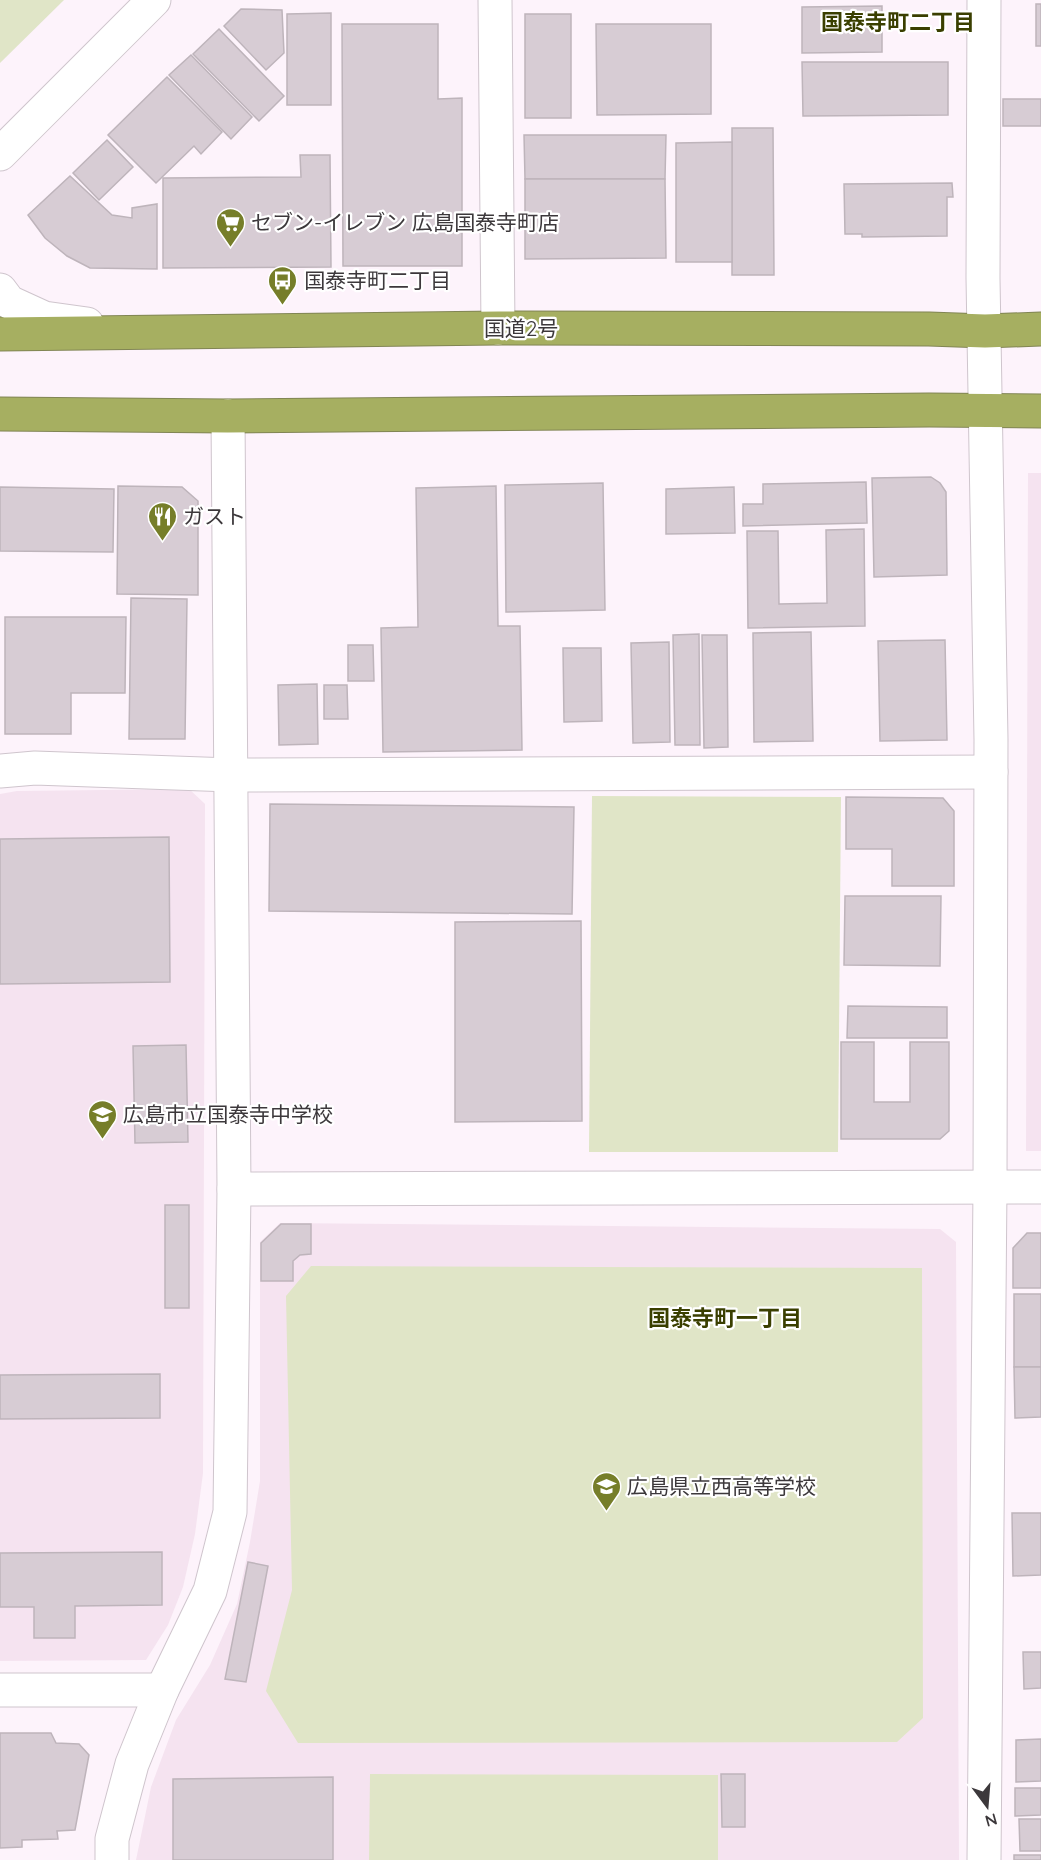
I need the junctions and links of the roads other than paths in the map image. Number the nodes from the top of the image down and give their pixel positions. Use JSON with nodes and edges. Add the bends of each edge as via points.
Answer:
{"nodes":[{"id":1,"x":154,"y":0,"type":"edge"},
{"id":2,"x":495,"y":0,"type":"edge"},
{"id":3,"x":984,"y":0,"type":"edge"},
{"id":4,"x":32,"y":122,"type":"junction"},
{"id":5,"x":0,"y":154,"type":"edge"},
{"id":6,"x":0,"y":169,"type":"edge"},
{"id":7,"x":0,"y":290,"type":"edge"},
{"id":8,"x":498,"y":328,"type":"junction"},
{"id":9,"x":1041,"y":329,"type":"edge"},
{"id":10,"x":985,"y":331,"type":"junction"},
{"id":11,"x":138,"y":332,"type":"junction"},
{"id":12,"x":0,"y":334,"type":"edge"},
{"id":13,"x":985,"y":411,"type":"junction"},
{"id":14,"x":1041,"y":411,"type":"edge"},
{"id":15,"x":0,"y":414,"type":"edge"},
{"id":16,"x":228,"y":416,"type":"junction"},
{"id":17,"x":0,"y":771,"type":"edge"},
{"id":18,"x":991,"y":772,"type":"junction"},
{"id":19,"x":231,"y":775,"type":"junction"},
{"id":20,"x":990,"y":1187,"type":"junction"},
{"id":21,"x":1041,"y":1187,"type":"edge"},
{"id":22,"x":234,"y":1189,"type":"junction"},
{"id":23,"x":0,"y":1690,"type":"edge"},
{"id":24,"x":162,"y":1690,"type":"junction"},
{"id":25,"x":112,"y":1860,"type":"edge"},
{"id":26,"x":984,"y":1860,"type":"edge"}],
"edges":[{"from":1,"to":4,"type":"street"},
{"from":2,"to":8,"type":"street"},
{"from":3,"to":10,"type":"street"},
{"from":4,"to":5,"type":"street"},
{"from":4,"to":6,"type":"street"},
{"from":7,"to":11,"type":"street","via":[[9,302],[44,318]]},
{"from":8,"to":10,"type":"highway","name":"国道2号"},
{"from":8,"to":11,"type":"highway","name":"国道2号"},
{"from":9,"to":10,"type":"highway","name":"国道2号"},
{"from":10,"to":13,"type":"street"},
{"from":11,"to":12,"type":"highway","name":"国道2号"},
{"from":13,"to":14,"type":"highway"},
{"from":13,"to":16,"type":"highway"},
{"from":13,"to":18,"type":"street"},
{"from":15,"to":16,"type":"highway"},
{"from":16,"to":19,"type":"street"},
{"from":17,"to":19,"type":"street","via":[[35,768]]},
{"from":18,"to":19,"type":"street"},
{"from":18,"to":20,"type":"street"},
{"from":19,"to":22,"type":"street"},
{"from":20,"to":21,"type":"street"},
{"from":20,"to":22,"type":"street"},
{"from":20,"to":26,"type":"street"},
{"from":22,"to":24,"type":"street","via":[[230,1512],[210,1591]]},
{"from":23,"to":24,"type":"street"},
{"from":24,"to":25,"type":"street","via":[[132,1764],[112,1839]]}]}
